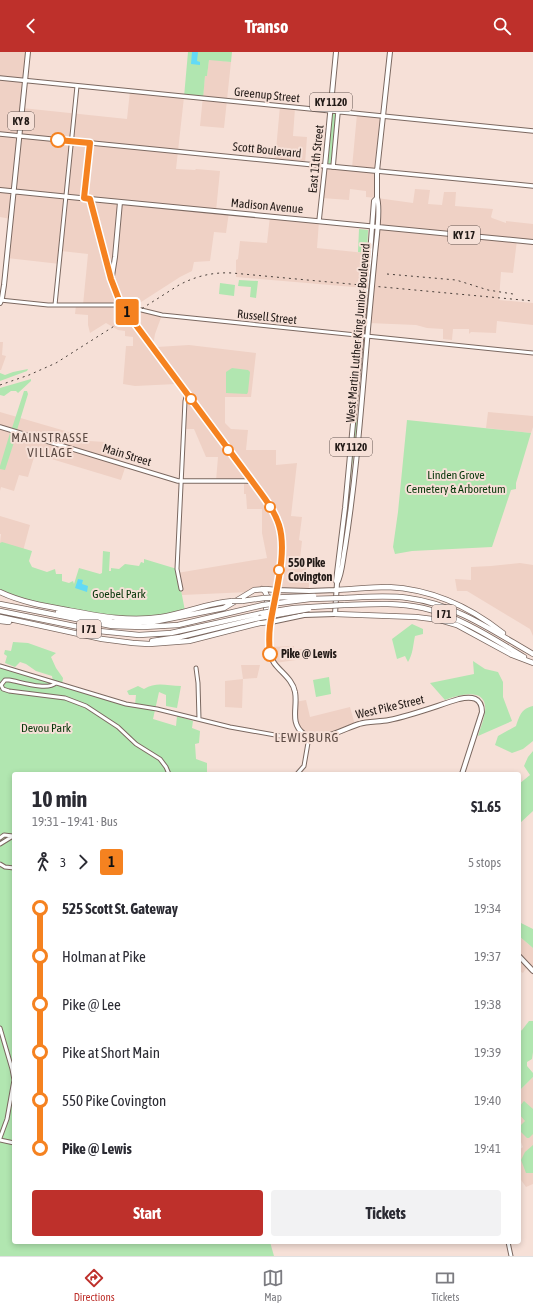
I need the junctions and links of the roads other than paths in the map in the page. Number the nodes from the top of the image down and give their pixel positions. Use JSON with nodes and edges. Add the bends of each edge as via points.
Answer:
{"nodes":[{"id":1,"x":28,"y":52,"type":"edge"},
{"id":2,"x":336,"y":52,"type":"edge"},
{"id":3,"x":390,"y":52,"type":"edge"},
{"id":4,"x":0,"y":78,"type":"edge"},
{"id":5,"x":25,"y":81,"type":"junction"},
{"id":6,"x":77,"y":86,"type":"junction"},
{"id":7,"x":331,"y":111,"type":"junction"},
{"id":8,"x":338,"y":112,"type":"junction"},
{"id":9,"x":383,"y":116,"type":"junction"},
{"id":10,"x":533,"y":131,"type":"edge"},
{"id":11,"x":0,"y":134,"type":"edge"},
{"id":12,"x":19,"y":136,"type":"junction"},
{"id":13,"x":72,"y":142,"type":"junction"},
{"id":14,"x":90,"y":143,"type":"junction"},
{"id":15,"x":325,"y":166,"type":"junction"},
{"id":16,"x":333,"y":167,"type":"junction"},
{"id":17,"x":377,"y":171,"type":"junction"},
{"id":18,"x":533,"y":186,"type":"edge"},
{"id":19,"x":0,"y":190,"type":"edge"},
{"id":20,"x":13,"y":191,"type":"junction"},
{"id":21,"x":66,"y":196,"type":"junction"},
{"id":22,"x":84,"y":198,"type":"junction"},
{"id":23,"x":90,"y":199,"type":"junction"},
{"id":24,"x":120,"y":202,"type":"junction"},
{"id":25,"x":319,"y":221,"type":"junction"},
{"id":26,"x":374,"y":227,"type":"junction"},
{"id":27,"x":533,"y":242,"type":"edge"},
{"id":28,"x":372,"y":254,"type":"junction"},
{"id":29,"x":111,"y":279,"type":"junction"},
{"id":30,"x":1,"y":301,"type":"edge"},
{"id":31,"x":55,"y":305,"type":"junction"},
{"id":32,"x":121,"y":305,"type":"junction"},
{"id":33,"x":362,"y":336,"type":"junction"},
{"id":34,"x":367,"y":336,"type":"junction"},
{"id":35,"x":533,"y":352,"type":"edge"},
{"id":36,"x":187,"y":393,"type":"junction"},
{"id":37,"x":0,"y":427,"type":"edge"},
{"id":38,"x":182,"y":481,"type":"junction"},
{"id":39,"x":252,"y":481,"type":"junction"},
{"id":40,"x":337,"y":583,"type":"junction"},
{"id":41,"x":181,"y":589,"type":"dead end"},
{"id":42,"x":262,"y":589,"type":"junction"},
{"id":43,"x":276,"y":590,"type":"junction"},
{"id":44,"x":336,"y":590,"type":"junction"},
{"id":45,"x":0,"y":592,"type":"edge"},
{"id":46,"x":344,"y":597,"type":"junction"},
{"id":47,"x":0,"y":604,"type":"edge"},
{"id":48,"x":0,"y":611,"type":"edge"},
{"id":49,"x":40,"y":612,"type":"junction"},
{"id":50,"x":195,"y":612,"type":"junction"},
{"id":51,"x":335,"y":614,"type":"junction"},
{"id":52,"x":176,"y":616,"type":"junction"},
{"id":53,"x":0,"y":617,"type":"edge"},
{"id":54,"x":260,"y":618,"type":"junction"},
{"id":55,"x":0,"y":621,"type":"edge"},
{"id":56,"x":271,"y":622,"type":"junction"},
{"id":57,"x":35,"y":625,"type":"junction"},
{"id":58,"x":198,"y":630,"type":"junction"},
{"id":59,"x":181,"y":640,"type":"junction"},
{"id":60,"x":520,"y":646,"type":"junction"},
{"id":61,"x":533,"y":654,"type":"edge"},
{"id":62,"x":533,"y":662,"type":"edge"},
{"id":63,"x":0,"y":666,"type":"edge"},
{"id":64,"x":196,"y":668,"type":"dead end"},
{"id":65,"x":56,"y":683,"type":"junction"},
{"id":66,"x":199,"y":719,"type":"junction"},
{"id":67,"x":309,"y":737,"type":"junction"},
{"id":68,"x":169,"y":772,"type":"edge"},
{"id":69,"x":299,"y":772,"type":"edge"},
{"id":70,"x":463,"y":772,"type":"edge"},
{"id":71,"x":12,"y":836,"type":"edge"},
{"id":72,"x":12,"y":837,"type":"edge"},
{"id":73,"x":0,"y":838,"type":"edge"},
{"id":74,"x":0,"y":844,"type":"edge"},
{"id":75,"x":0,"y":864,"type":"edge"},
{"id":76,"x":12,"y":868,"type":"edge"},
{"id":77,"x":521,"y":958,"type":"edge"},
{"id":78,"x":533,"y":971,"type":"edge"},
{"id":79,"x":0,"y":1028,"type":"edge"},
{"id":80,"x":12,"y":1069,"type":"edge"},
{"id":81,"x":12,"y":1091,"type":"edge"},
{"id":82,"x":0,"y":1139,"type":"edge"},
{"id":83,"x":12,"y":1142,"type":"edge"},
{"id":84,"x":508,"y":1244,"type":"edge"},
{"id":85,"x":511,"y":1256,"type":"edge"}],
"edges":[{"from":1,"to":5,"type":"main road","number":"KY 8"},
{"from":2,"to":7,"type":"main road","name":"East 11th Street","number":"KY 1120"},
{"from":3,"to":9,"type":"main road"},
{"from":4,"to":5,"type":"main road","name":"Greenup Street"},
{"from":5,"to":6,"type":"main road","name":"Greenup Street"},
{"from":5,"to":12,"type":"main road","number":"KY 8"},
{"from":6,"to":7,"type":"main road","name":"Greenup Street"},
{"from":6,"to":13,"type":"street"},
{"from":7,"to":8,"type":"main road","name":"Greenup Street"},
{"from":7,"to":15,"type":"main road","name":"East 11th Street","number":"KY 1120"},
{"from":8,"to":9,"type":"main road","name":"Greenup Street"},
{"from":8,"to":16,"type":"main road","name":"East 11th Street"},
{"from":9,"to":10,"type":"main road","name":"Greenup Street"},
{"from":9,"to":17,"type":"main road"},
{"from":11,"to":12,"type":"main road","name":"Scott Boulevard"},
{"from":12,"to":13,"type":"main road","name":"Scott Boulevard"},
{"from":12,"to":20,"type":"main road","number":"KY 8"},
{"from":13,"to":14,"type":"main road","name":"Scott Boulevard"},
{"from":13,"to":21,"type":"street"},
{"from":14,"to":15,"type":"main road","name":"Scott Boulevard"},
{"from":14,"to":22,"type":"main road"},
{"from":15,"to":16,"type":"main road","name":"Scott Boulevard"},
{"from":15,"to":25,"type":"main road","name":"East 11th Street"},
{"from":16,"to":17,"type":"main road","name":"Scott Boulevard"},
{"from":17,"to":18,"type":"main road","name":"Scott Boulevard"},
{"from":17,"to":26,"type":"main road","number":"KY 1120"},
{"from":19,"to":20,"type":"main road","name":"Madison Avenue"},
{"from":20,"to":21,"type":"main road","name":"Madison Avenue"},
{"from":20,"to":30,"type":"main road","number":"KY 8"},
{"from":21,"to":22,"type":"main road","name":"Madison Avenue"},
{"from":21,"to":31,"type":"street"},
{"from":22,"to":23,"type":"main road","name":"Madison Avenue"},
{"from":23,"to":24,"type":"main road","name":"Madison Avenue"},
{"from":23,"to":29,"type":"main road"},
{"from":24,"to":25,"type":"main road","name":"Madison Avenue"},
{"from":24,"to":29,"type":"main road"},
{"from":25,"to":26,"type":"main road","name":"Madison Avenue"},
{"from":26,"to":27,"type":"main road","name":"Madison Avenue","number":"KY 17"},
{"from":26,"to":28,"type":"main road","name":"West Martin Luther King Junior Boulevard","number":"KY 1120"},
{"from":28,"to":33,"type":"main road","name":"West Martin Luther King Junior Boulevard","number":"KY 1120","bridge":true},
{"from":28,"to":34,"type":"main road","name":"West Martin Luther King Junior Boulevard","number":"KY 1120","bridge":true},
{"from":29,"to":32,"type":"main road"},
{"from":30,"to":31,"type":"street","name":"Russell Street"},
{"from":31,"to":32,"type":"street","name":"Russell Street"},
{"from":32,"to":33,"type":"street","name":"Russell Street","via":[[162,315]]},
{"from":32,"to":36,"type":"main road"},
{"from":33,"to":34,"type":"street","name":"Russell Street"},
{"from":33,"to":40,"type":"main road","name":"West Martin Luther King Junior Boulevard","number":"KY 1120"},
{"from":34,"to":35,"type":"street","name":"Russell Street"},
{"from":34,"to":40,"type":"main road","name":"West Martin Luther King Junior Boulevard","number":"KY 1120","via":[[350,508]]},
{"from":36,"to":38,"type":"street"},
{"from":36,"to":39,"type":"main road"},
{"from":37,"to":38,"type":"main road","name":"Main Street"},
{"from":38,"to":39,"type":"main road","name":"Main Street"},
{"from":38,"to":41,"type":"street","via":[[177,569]]},
{"from":39,"to":43,"type":"main road","via":[[272,509],[280,530],[282,554]]},
{"from":40,"to":44,"type":"main road","name":"West Martin Luther King Junior Boulevard","number":"KY 1120"},
{"from":42,"to":43,"type":"highway"},
{"from":42,"to":50,"type":"highway","via":[[249,592],[224,608]]},
{"from":42,"to":54,"type":"highway","via":[[268,595],[265,619]]},
{"from":43,"to":44,"type":"main road"},
{"from":43,"to":56,"type":"main road"},
{"from":44,"to":51,"type":"main road","number":"KY 1120"},
{"from":44,"to":60,"type":"highway","via":[[390,587],[433,594],[472,612]]},
{"from":45,"to":52,"type":"highway","via":[[38,604],[107,617],[140,619]]},
{"from":46,"to":49,"type":"highway","number":"I 71","bridge":true,"via":[[263,605],[178,625],[154,627],[112,626]]},
{"from":46,"to":50,"type":"highway","bridge":true,"via":[[302,596],[232,601]]},
{"from":46,"to":60,"type":"highway","number":"I 71","via":[[401,597],[434,603],[466,615]]},
{"from":47,"to":49,"type":"highway","number":"I 71"},
{"from":48,"to":58,"type":"highway","number":"I 71","via":[[120,634],[149,635]]},
{"from":49,"to":52,"type":"highway","via":[[58,612],[127,623],[153,622]]},
{"from":50,"to":52,"type":"highway"},
{"from":51,"to":56,"type":"main road","via":[[304,615]]},
{"from":51,"to":62,"type":"highway","via":[[440,620],[457,625],[512,655]]},
{"from":53,"to":57,"type":"highway"},
{"from":54,"to":56,"type":"highway"},
{"from":54,"to":58,"type":"highway"},
{"from":54,"to":59,"type":"highway","via":[[200,638]]},
{"from":54,"to":62,"type":"highway","number":"I 71","bridge":true,"via":[[332,605],[399,604],[453,618]]},
{"from":55,"to":57,"type":"highway"},
{"from":56,"to":67,"type":"main road","via":[[270,654],[275,664],[292,683],[295,692],[295,721],[301,732]]},
{"from":57,"to":59,"type":"highway","via":[[118,641]]},
{"from":58,"to":59,"type":"highway"},
{"from":60,"to":61,"type":"highway","number":"I 71"},
{"from":63,"to":65,"type":"street"},
{"from":64,"to":66,"type":"street"},
{"from":65,"to":66,"type":"street","via":[[122,703]]},
{"from":65,"to":68,"type":"street","via":[[47,687],[5,680],[1,685],[9,691],[65,698],[86,706],[160,759]]},
{"from":66,"to":67,"type":"street","via":[[303,740]]},
{"from":67,"to":69,"type":"street","via":[[304,766]]},
{"from":67,"to":70,"type":"main road","name":"West Pike Street","via":[[321,737],[360,723],[392,719],[472,697],[480,703],[482,712]]},
{"from":71,"to":73,"type":"street","via":[[4,835]]},
{"from":72,"to":74,"type":"street"},
{"from":75,"to":76,"type":"street"},
{"from":77,"to":78,"type":"main road"},
{"from":79,"to":80,"type":"street"},
{"from":81,"to":82,"type":"street"},
{"from":82,"to":83,"type":"street"},
{"from":84,"to":85,"type":"street"}]}
